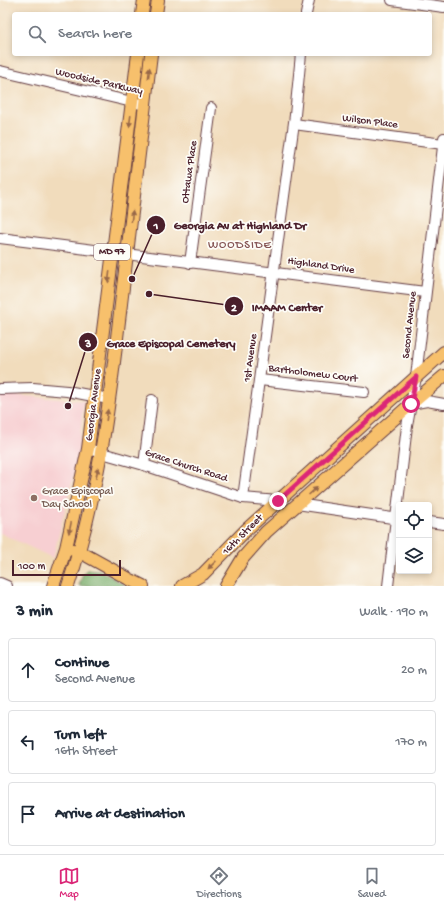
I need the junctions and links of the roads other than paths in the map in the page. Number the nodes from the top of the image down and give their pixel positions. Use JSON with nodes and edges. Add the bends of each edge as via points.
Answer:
{"nodes":[{"id":1,"x":144,"y":0,"type":"edge"},
{"id":2,"x":158,"y":0,"type":"edge"},
{"id":3,"x":309,"y":0,"type":"edge"},
{"id":4,"x":392,"y":0,"type":"edge"},
{"id":5,"x":444,"y":7,"type":"edge"},
{"id":6,"x":142,"y":12,"type":"edge"},
{"id":7,"x":156,"y":12,"type":"edge"},
{"id":8,"x":306,"y":12,"type":"edge"},
{"id":9,"x":138,"y":56,"type":"edge"},
{"id":10,"x":151,"y":56,"type":"edge"},
{"id":11,"x":301,"y":56,"type":"edge"},
{"id":12,"x":0,"y":71,"type":"edge"},
{"id":13,"x":132,"y":102,"type":"junction"},
{"id":14,"x":145,"y":105,"type":"junction"},
{"id":15,"x":211,"y":108,"type":"dead end"},
{"id":16,"x":294,"y":124,"type":"junction"},
{"id":17,"x":444,"y":141,"type":"edge"},
{"id":18,"x":442,"y":179,"type":"edge"},
{"id":19,"x":0,"y":238,"type":"edge"},
{"id":20,"x":112,"y":253,"type":"junction"},
{"id":21,"x":127,"y":255,"type":"junction"},
{"id":22,"x":190,"y":263,"type":"junction"},
{"id":23,"x":274,"y":272,"type":"junction"},
{"id":24,"x":425,"y":292,"type":"junction"},
{"id":25,"x":444,"y":352,"type":"edge"},
{"id":26,"x":444,"y":376,"type":"edge"},
{"id":27,"x":416,"y":377,"type":"junction"},
{"id":28,"x":260,"y":380,"type":"junction"},
{"id":29,"x":0,"y":389,"type":"edge"},
{"id":30,"x":364,"y":392,"type":"dead end"},
{"id":31,"x":95,"y":397,"type":"junction"},
{"id":32,"x":109,"y":399,"type":"junction"},
{"id":33,"x":152,"y":400,"type":"dead end"},
{"id":34,"x":411,"y":404,"type":"junction"},
{"id":35,"x":444,"y":404,"type":"edge"},
{"id":36,"x":88,"y":449,"type":"junction"},
{"id":37,"x":101,"y":454,"type":"junction"},
{"id":38,"x":144,"y":465,"type":"junction"},
{"id":39,"x":244,"y":498,"type":"junction"},
{"id":40,"x":278,"y":501,"type":"junction"},
{"id":41,"x":400,"y":502,"type":"edge"},
{"id":42,"x":297,"y":504,"type":"junction"},
{"id":43,"x":396,"y":519,"type":"edge"},
{"id":44,"x":432,"y":522,"type":"edge"},
{"id":45,"x":444,"y":524,"type":"edge"},
{"id":46,"x":396,"y":532,"type":"edge"},
{"id":47,"x":66,"y":548,"type":"junction"},
{"id":48,"x":80,"y":552,"type":"junction"},
{"id":49,"x":237,"y":567,"type":"junction"},
{"id":50,"x":0,"y":583,"type":"edge"},
{"id":51,"x":7,"y":586,"type":"edge"},
{"id":52,"x":53,"y":586,"type":"edge"},
{"id":53,"x":68,"y":586,"type":"edge"},
{"id":54,"x":143,"y":586,"type":"edge"},
{"id":55,"x":182,"y":586,"type":"edge"},
{"id":56,"x":226,"y":586,"type":"edge"},
{"id":57,"x":234,"y":586,"type":"edge"},
{"id":58,"x":388,"y":586,"type":"edge"}],
"edges":[{"from":1,"to":6,"type":"main road"},
{"from":2,"to":7,"type":"main road"},
{"from":3,"to":8,"type":"street"},
{"from":4,"to":5,"type":"street"},
{"from":9,"to":13,"type":"main road","name":"Georgia Avenue","number":"MD 97"},
{"from":14,"to":10,"type":"main road","name":"Georgia Avenue","number":"MD 97","one_way":true},
{"from":11,"to":16,"type":"street","name":"1st Avenue"},
{"from":12,"to":13,"type":"street","name":"Woodside Parkway"},
{"from":13,"to":14,"type":"street","name":"Woodside Parkway"},
{"from":13,"to":20,"type":"main road","name":"Georgia Avenue","number":"MD 97","one_way":true},
{"from":21,"to":14,"type":"main road","name":"Georgia Avenue","number":"MD 97","one_way":true},
{"from":15,"to":22,"type":"street","name":"Ottawa Place"},
{"from":16,"to":17,"type":"street","name":"Wilson Place"},
{"from":16,"to":23,"type":"street","name":"1st Avenue"},
{"from":17,"to":18,"type":"street","name":"Second Avenue"},
{"from":18,"to":24,"type":"street","name":"Second Avenue"},
{"from":19,"to":20,"type":"street","name":"Highland Drive"},
{"from":20,"to":21,"type":"street","name":"Highland Drive"},
{"from":20,"to":31,"type":"main road","name":"Georgia Avenue","number":"MD 97","one_way":true},
{"from":21,"to":22,"type":"street","name":"Highland Drive"},
{"from":21,"to":32,"type":"main road","name":"Georgia Avenue","number":"MD 97"},
{"from":22,"to":23,"type":"street","name":"Highland Drive"},
{"from":23,"to":24,"type":"street","name":"Highland Drive"},
{"from":23,"to":28,"type":"street","name":"1st Avenue"},
{"from":24,"to":27,"type":"street","name":"Second Avenue"},
{"from":25,"to":27,"type":"main road","name":"16th Street"},
{"from":26,"to":34,"type":"main road","name":"16th Street"},
{"from":27,"to":34,"type":"street","name":"Second Avenue"},
{"from":27,"to":40,"type":"main road","name":"16th Street"},
{"from":28,"to":30,"type":"street","name":"Bartholomew Court"},
{"from":28,"to":39,"type":"street","name":"1st Avenue"},
{"from":29,"to":31,"type":"street","via":[[33,388]]},
{"from":31,"to":32,"type":"street"},
{"from":31,"to":36,"type":"main road","name":"Georgia Avenue","number":"MD 97"},
{"from":37,"to":32,"type":"main road","name":"Georgia Avenue","number":"MD 97","one_way":true},
{"from":33,"to":38,"type":"street"},
{"from":34,"to":35,"type":"street","via":[[427,401]]},
{"from":34,"to":41,"type":"street","name":"Second Avenue"},
{"from":42,"to":34,"type":"main road","name":"16th Street","one_way":true},
{"from":36,"to":37,"type":"street","name":"Grace Church Road"},
{"from":36,"to":47,"type":"main road","name":"Georgia Avenue","number":"MD 97","one_way":true},
{"from":37,"to":38,"type":"street","name":"Grace Church Road"},
{"from":48,"to":37,"type":"main road","name":"Georgia Avenue","number":"MD 97","one_way":true},
{"from":38,"to":39,"type":"street","name":"Grace Church Road"},
{"from":39,"to":40,"type":"street","name":"Grace Church Road"},
{"from":40,"to":55,"type":"main road","name":"16th Street","one_way":true,"via":[[203,574]]},
{"from":42,"to":43,"type":"street"},
{"from":42,"to":49,"type":"main road","name":"16th Street","via":[[255,544]]},
{"from":44,"to":45,"type":"street"},
{"from":46,"to":58,"type":"street","name":"Second Avenue"},
{"from":47,"to":48,"type":"main road"},
{"from":47,"to":52,"type":"main road","name":"Georgia Avenue","number":"MD 97"},
{"from":48,"to":53,"type":"main road","name":"Georgia Avenue","number":"MD 97"},
{"from":48,"to":54,"type":"main road"},
{"from":49,"to":56,"type":"main road","name":"16th Street"},
{"from":49,"to":57,"type":"main road"},
{"from":50,"to":51,"type":"street"}]}
